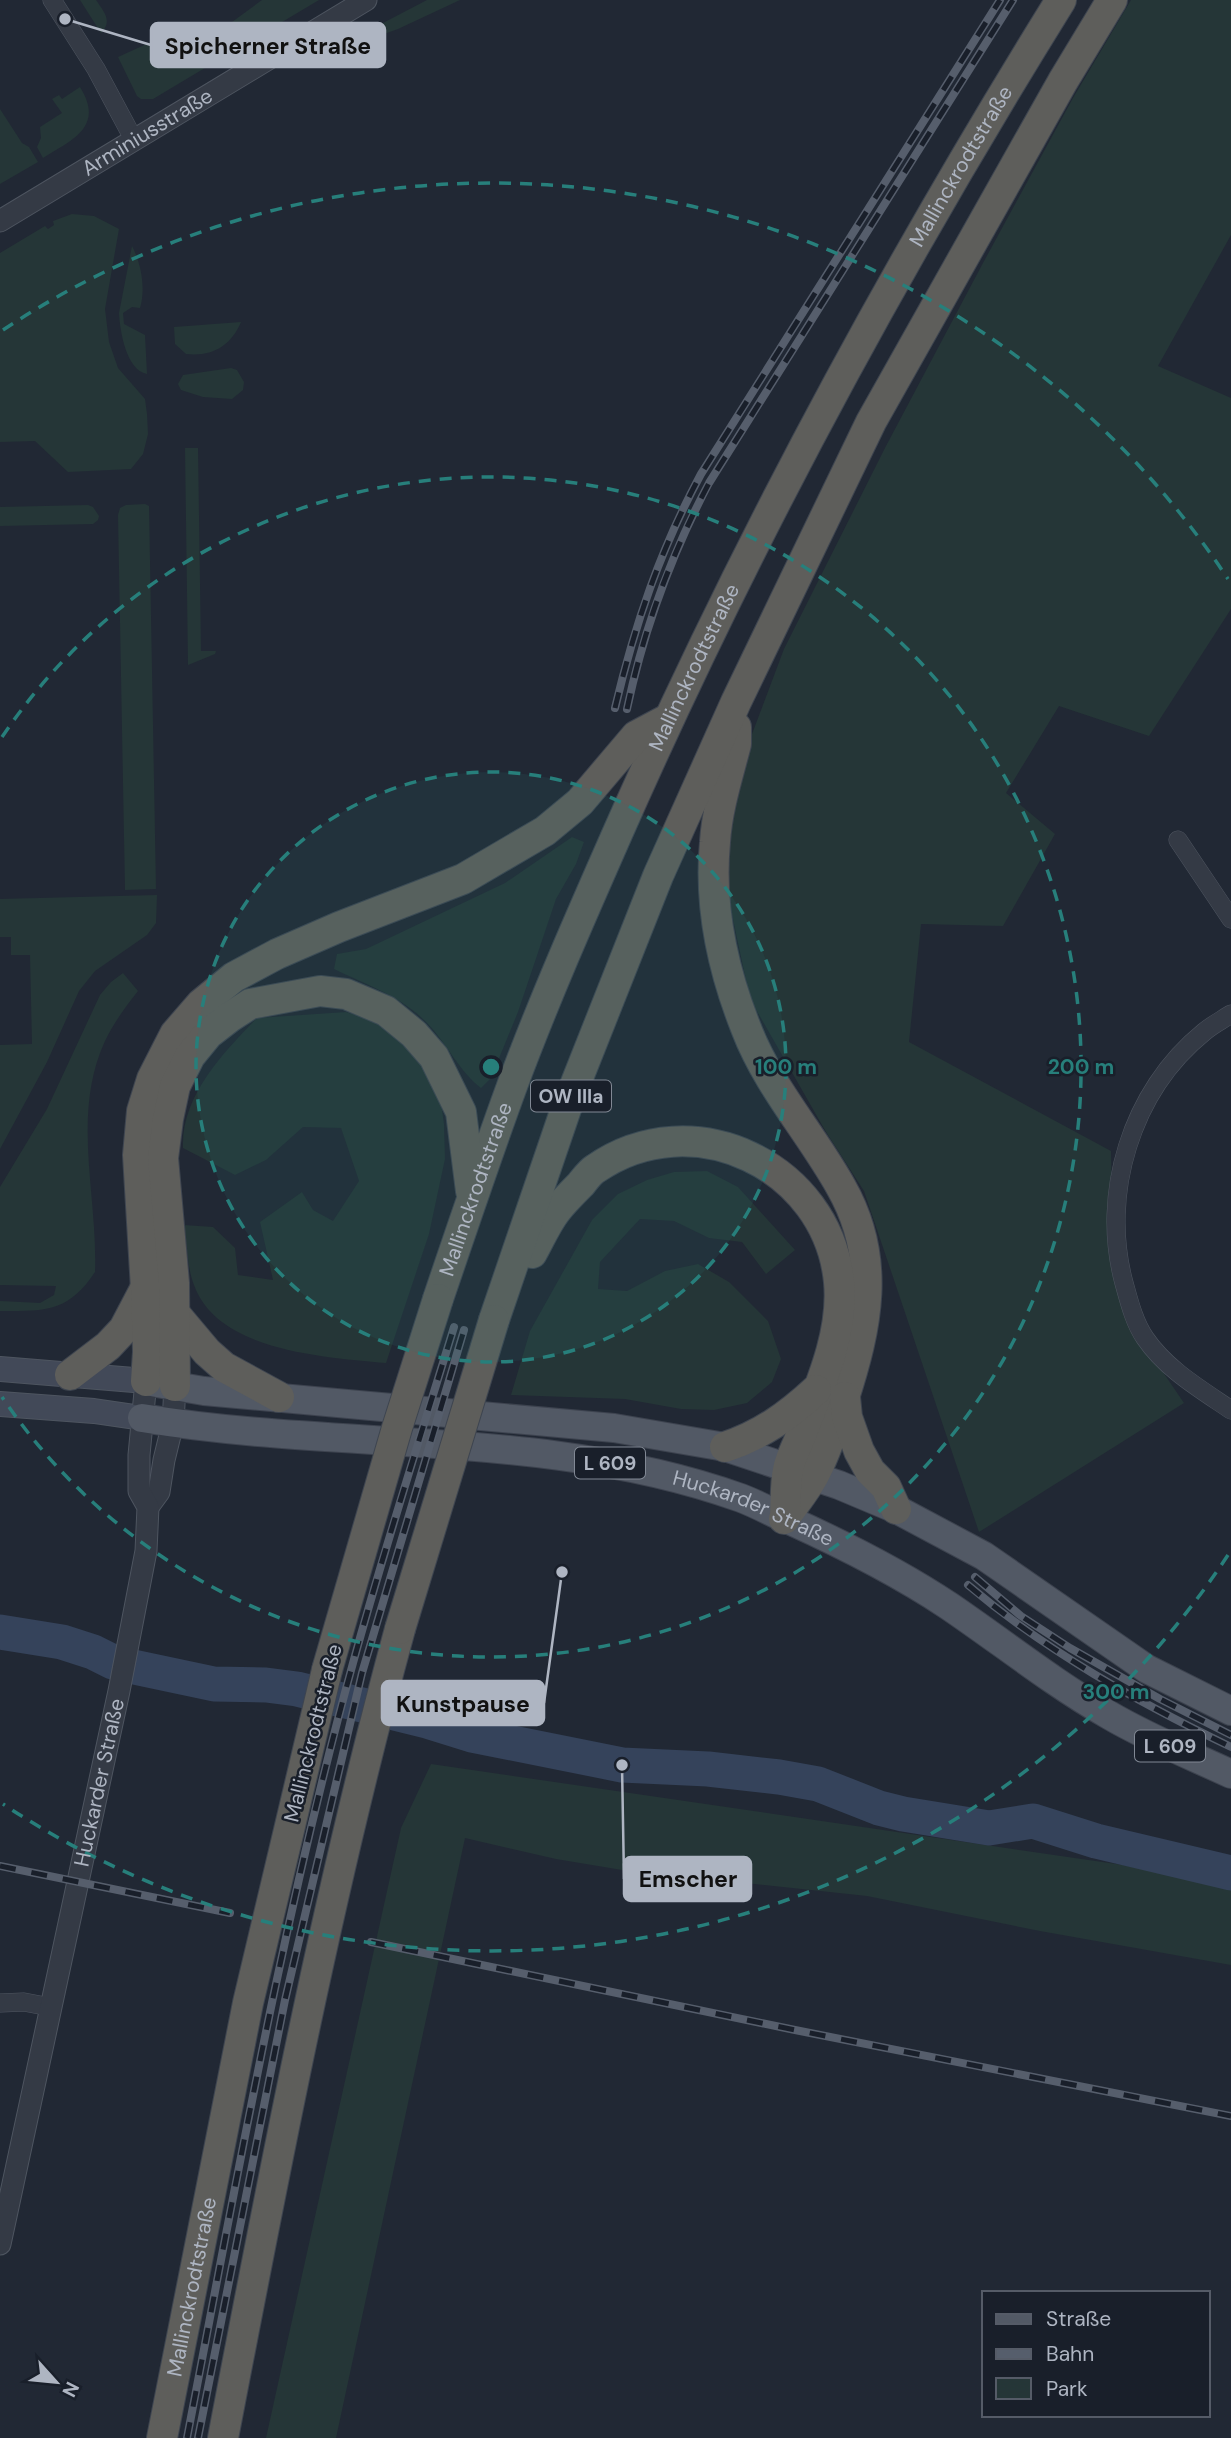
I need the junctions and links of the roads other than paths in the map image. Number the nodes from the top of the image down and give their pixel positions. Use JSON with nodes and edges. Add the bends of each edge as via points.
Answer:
{"nodes":[{"id":1,"x":52,"y":0,"type":"edge"},
{"id":2,"x":366,"y":0,"type":"edge"},
{"id":3,"x":1061,"y":0,"type":"edge"},
{"id":4,"x":1112,"y":0,"type":"edge"},
{"id":5,"x":134,"y":140,"type":"junction"},
{"id":6,"x":0,"y":221,"type":"edge"},
{"id":7,"x":736,"y":702,"type":"junction"},
{"id":8,"x":668,"y":719,"type":"junction"},
{"id":9,"x":1178,"y":840,"type":"dead end"},
{"id":10,"x":1231,"y":919,"type":"edge"},
{"id":11,"x":1231,"y":1014,"type":"edge"},
{"id":12,"x":472,"y":1199,"type":"junction"},
{"id":13,"x":146,"y":1289,"type":"junction"},
{"id":14,"x":175,"y":1314,"type":"junction"},
{"id":15,"x":495,"y":1321,"type":"junction"},
{"id":16,"x":0,"y":1369,"type":"edge"},
{"id":17,"x":70,"y":1375,"type":"junction"},
{"id":18,"x":146,"y":1381,"type":"junction"},
{"id":19,"x":175,"y":1386,"type":"junction"},
{"id":20,"x":832,"y":1391,"type":"junction"},
{"id":21,"x":279,"y":1397,"type":"junction"},
{"id":22,"x":0,"y":1404,"type":"edge"},
{"id":23,"x":1231,"y":1410,"type":"edge"},
{"id":24,"x":142,"y":1418,"type":"junction"},
{"id":25,"x":173,"y":1423,"type":"junction"},
{"id":26,"x":725,"y":1447,"type":"junction"},
{"id":27,"x":800,"y":1473,"type":"junction"},
{"id":28,"x":148,"y":1507,"type":"junction"},
{"id":29,"x":896,"y":1509,"type":"junction"},
{"id":30,"x":785,"y":1518,"type":"junction"},
{"id":31,"x":1231,"y":1711,"type":"edge"},
{"id":32,"x":1231,"y":1773,"type":"edge"},
{"id":33,"x":0,"y":2003,"type":"edge"},
{"id":34,"x":50,"y":2007,"type":"junction"},
{"id":35,"x":0,"y":2244,"type":"edge"},
{"id":36,"x":162,"y":2438,"type":"edge"},
{"id":37,"x":223,"y":2438,"type":"edge"}],
"edges":[{"from":1,"to":5,"type":"street"},
{"from":2,"to":5,"type":"street","name":"Arminiusstraße"},
{"from":3,"to":8,"type":"highway","name":"Mallinckrodtstraße","via":[[868,327]]},
{"from":4,"to":7,"type":"highway","via":[[871,422]]},
{"from":5,"to":6,"type":"street","name":"Arminiusstraße"},
{"from":7,"to":15,"type":"highway","number":"OW IIIa","via":[[658,876],[568,1103]]},
{"from":7,"to":20,"type":"highway","via":[[736,744],[715,841],[719,936],[747,1031],[841,1187],[863,1247],[867,1296],[862,1335]]},
{"from":8,"to":12,"type":"highway","name":"Mallinckrodtstraße","via":[[513,1084]]},
{"from":8,"to":13,"type":"highway","via":[[636,736],[580,802],[515,850],[463,879],[277,954],[234,977],[201,1003],[175,1034],[142,1111],[138,1155]]},
{"from":9,"to":10,"type":"street"},
{"from":11,"to":23,"type":"street","via":[[1203,1032],[1165,1073],[1134,1124],[1116,1204],[1117,1256],[1144,1337],[1169,1366]]},
{"from":12,"to":14,"type":"highway","via":[[461,1112],[434,1056],[414,1034],[386,1011],[346,994],[320,991],[250,1004],[208,1034],[175,1086],[163,1158]]},
{"from":12,"to":36,"type":"highway","name":"Mallinckrodtstraße","bridge":true,"via":[[397,1429],[327,1670],[248,2003]]},
{"from":13,"to":17,"type":"highway","via":[[124,1329]]},
{"from":13,"to":18,"type":"highway"},
{"from":14,"to":19,"type":"highway"},
{"from":14,"to":21,"type":"highway","via":[[224,1367]]},
{"from":15,"to":20,"type":"highway","via":[[555,1212],[594,1169],[637,1147],[672,1140],[701,1141],[749,1156],[772,1170],[800,1191],[818,1216],[839,1284]]},
{"from":15,"to":37,"type":"highway","bridge":true,"via":[[400,1629],[352,1813],[280,2141]]},
{"from":16,"to":17,"type":"main road","number":"L 609"},
{"from":17,"to":18,"type":"main road","number":"L 609"},
{"from":18,"to":19,"type":"main road","name":"Huckarder Straße","number":"L 609"},
{"from":18,"to":24,"type":"street","name":"Huckarder Straße"},
{"from":19,"to":21,"type":"main road","name":"Huckarder Straße","number":"L 609"},
{"from":19,"to":25,"type":"street","name":"Huckarder Straße"},
{"from":20,"to":26,"type":"highway","via":[[770,1428]]},
{"from":20,"to":27,"type":"highway","via":[[827,1450]]},
{"from":20,"to":29,"type":"highway","via":[[848,1417],[859,1451],[870,1471],[886,1486]]},
{"from":21,"to":26,"type":"main road","name":"Huckarder Straße","number":"L 609","via":[[614,1428]]},
{"from":22,"to":24,"type":"main road","number":"L 609"},
{"from":24,"to":25,"type":"main road","number":"L 609"},
{"from":24,"to":28,"type":"street","name":"Huckarder Straße","via":[[139,1491]]},
{"from":25,"to":28,"type":"street","name":"Huckarder Straße","via":[[159,1492]]},
{"from":25,"to":30,"type":"main road","name":"Huckarder Straße","number":"L 609","via":[[606,1462],[705,1486]]},
{"from":26,"to":27,"type":"main road","name":"Huckarder Straße","number":"L 609"},
{"from":27,"to":29,"type":"main road","name":"Huckarder Straße","number":"L 609"},
{"from":27,"to":30,"type":"highway"},
{"from":28,"to":34,"type":"street","name":"Huckarder Straße","via":[[137,1603]]},
{"from":29,"to":31,"type":"main road","name":"Huckarder Straße","number":"L 609","via":[[984,1556],[1147,1669]]},
{"from":30,"to":32,"type":"main road","name":"Huckarder Straße","number":"L 609","via":[[902,1576],[1110,1716]]},
{"from":33,"to":34,"type":"street"},
{"from":34,"to":35,"type":"street","name":"Huckarder Straße"}]}
